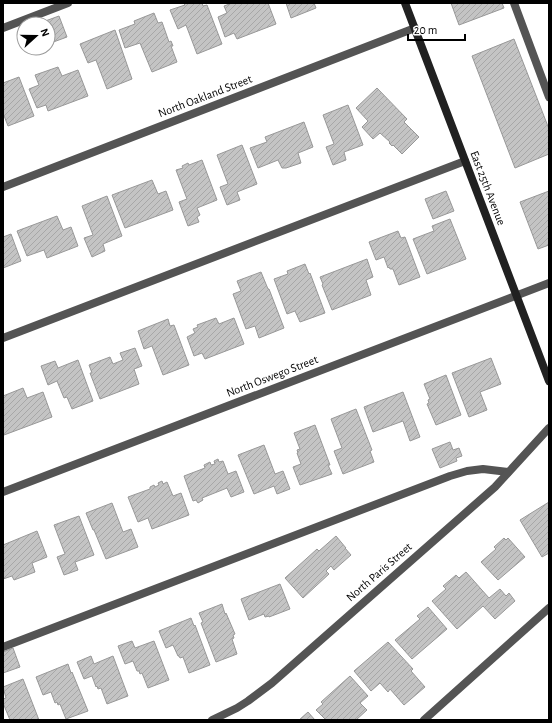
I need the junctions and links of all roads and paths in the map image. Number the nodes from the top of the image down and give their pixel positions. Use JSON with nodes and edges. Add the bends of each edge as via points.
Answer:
{"nodes":[{"id":1,"x":68,"y":3,"type":"edge"},
{"id":2,"x":405,"y":3,"type":"edge"},
{"id":3,"x":514,"y":3,"type":"edge"},
{"id":4,"x":3,"y":28,"type":"edge"},
{"id":5,"x":415,"y":28,"type":"junction"},
{"id":6,"x":549,"y":97,"type":"edge"},
{"id":7,"x":465,"y":161,"type":"junction"},
{"id":8,"x":3,"y":187,"type":"edge"},
{"id":9,"x":549,"y":283,"type":"edge"},
{"id":10,"x":517,"y":295,"type":"junction"},
{"id":11,"x":3,"y":338,"type":"edge"},
{"id":12,"x":549,"y":381,"type":"edge"},
{"id":13,"x":549,"y":428,"type":"edge"},
{"id":14,"x":508,"y":472,"type":"junction"},
{"id":15,"x":3,"y":492,"type":"edge"},
{"id":16,"x":549,"y":608,"type":"edge"},
{"id":17,"x":3,"y":647,"type":"edge"},
{"id":18,"x":212,"y":720,"type":"edge"},
{"id":19,"x":424,"y":720,"type":"edge"}],
"edges":[{"from":1,"to":4,"type":"street"},
{"from":2,"to":5,"type":"street","name":"East 25th Avenue"},
{"from":3,"to":6,"type":"street"},
{"from":5,"to":7,"type":"street","name":"East 25th Avenue"},
{"from":5,"to":8,"type":"street","name":"North Oakland Street"},
{"from":7,"to":10,"type":"street","name":"East 25th Avenue"},
{"from":7,"to":11,"type":"street"},
{"from":9,"to":10,"type":"street","name":"North Oswego Street"},
{"from":10,"to":12,"type":"street","name":"East 25th Avenue"},
{"from":10,"to":15,"type":"street","name":"North Oswego Street"},
{"from":13,"to":14,"type":"street","name":"North Paris Street"},
{"from":14,"to":17,"type":"street","via":[[483,469],[450,476]]},
{"from":14,"to":18,"type":"street","name":"North Paris Street","via":[[272,683],[237,708]]},
{"from":16,"to":19,"type":"street"}]}
